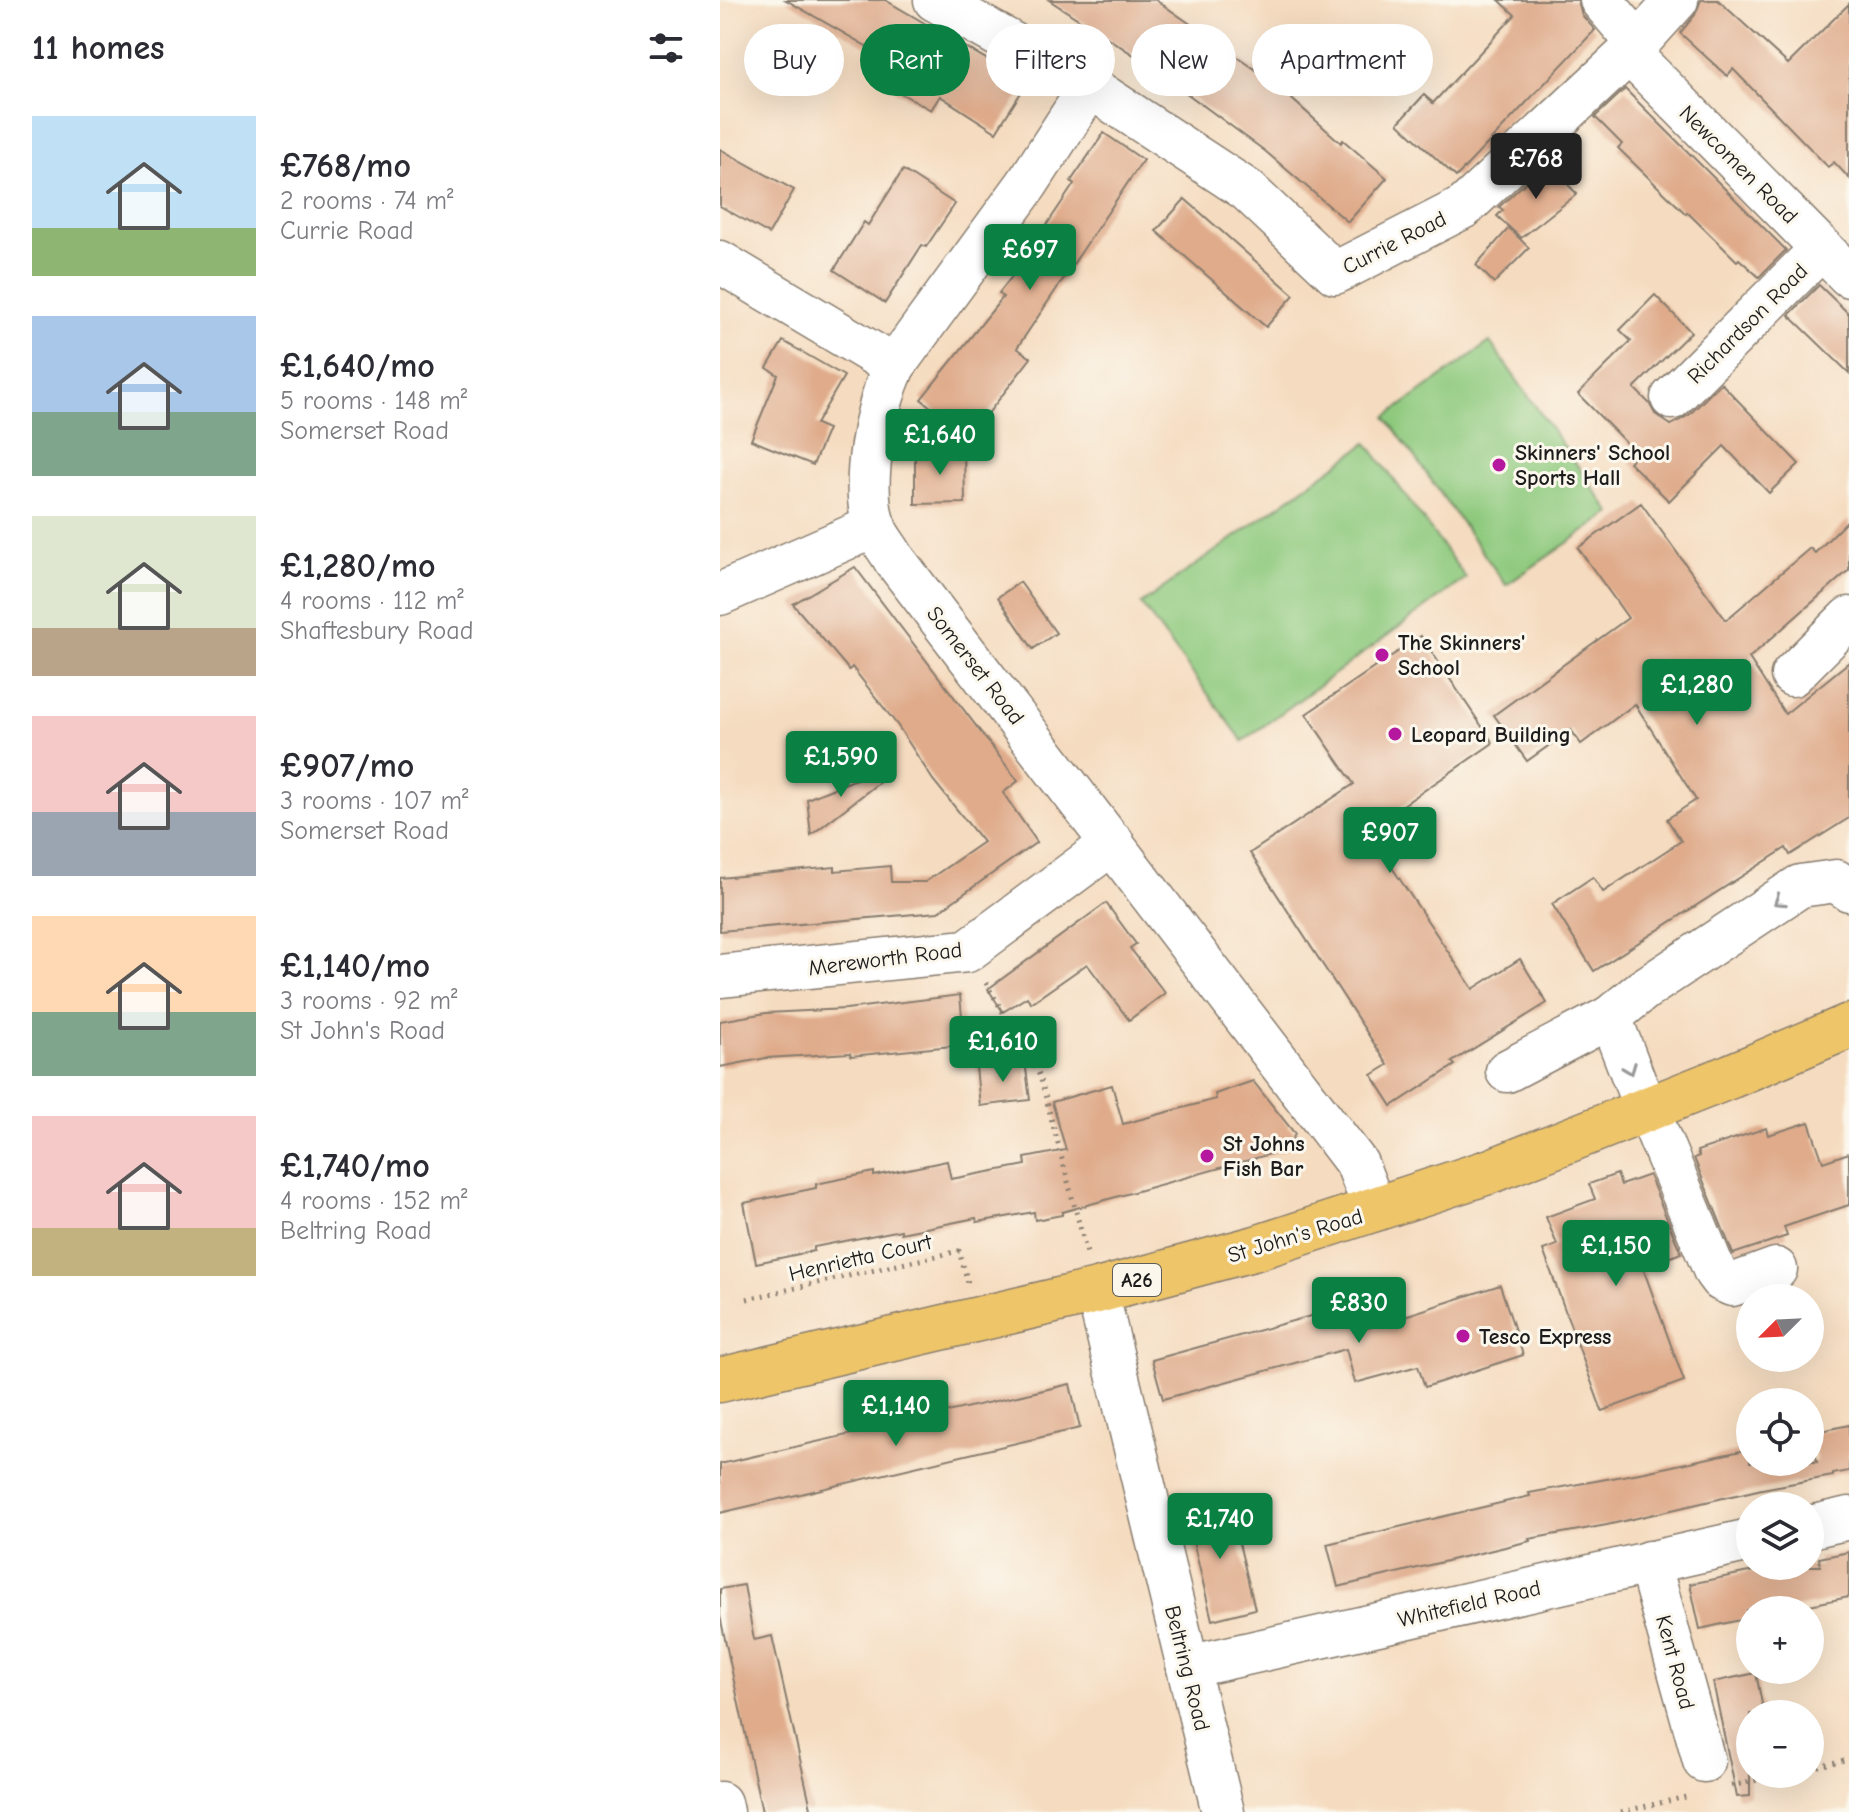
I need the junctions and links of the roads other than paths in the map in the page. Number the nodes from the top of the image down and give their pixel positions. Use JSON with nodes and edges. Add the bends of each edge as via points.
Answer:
{"nodes":[{"id":1,"x":935,"y":0,"type":"edge"},
{"id":2,"x":1601,"y":0,"type":"edge"},
{"id":3,"x":1677,"y":0,"type":"edge"},
{"id":4,"x":986,"y":29,"type":"edge"},
{"id":5,"x":1633,"y":47,"type":"junction"},
{"id":6,"x":1084,"y":96,"type":"edge"},
{"id":7,"x":1104,"y":96,"type":"edge"},
{"id":8,"x":720,"y":262,"type":"edge"},
{"id":9,"x":1835,"y":262,"type":"edge"},
{"id":10,"x":894,"y":366,"type":"junction"},
{"id":11,"x":1672,"y":398,"type":"dead end"},
{"id":12,"x":875,"y":526,"type":"junction"},
{"id":13,"x":727,"y":584,"type":"edge"},
{"id":14,"x":1849,"y":618,"type":"edge"},
{"id":15,"x":1792,"y":675,"type":"dead end"},
{"id":16,"x":1113,"y":843,"type":"junction"},
{"id":17,"x":1849,"y":890,"type":"edge"},
{"id":18,"x":720,"y":976,"type":"edge"},
{"id":19,"x":1610,"y":1017,"type":"junction"},
{"id":20,"x":1849,"y":1026,"type":"edge"},
{"id":21,"x":1507,"y":1071,"type":"dead end"},
{"id":22,"x":1647,"y":1110,"type":"junction"},
{"id":23,"x":1375,"y":1210,"type":"junction"},
{"id":24,"x":1776,"y":1269,"type":"dead end"},
{"id":25,"x":1097,"y":1291,"type":"junction"},
{"id":26,"x":720,"y":1380,"type":"edge"},
{"id":27,"x":1849,"y":1518,"type":"edge"},
{"id":28,"x":1824,"y":1524,"type":"edge"},
{"id":29,"x":1736,"y":1543,"type":"edge"},
{"id":30,"x":1649,"y":1562,"type":"junction"},
{"id":31,"x":1188,"y":1667,"type":"junction"},
{"id":32,"x":1704,"y":1761,"type":"dead end"},
{"id":33,"x":720,"y":1803,"type":"edge"},
{"id":34,"x":722,"y":1812,"type":"edge"},
{"id":35,"x":1223,"y":1812,"type":"edge"}],
"edges":[{"from":1,"to":4,"type":"street"},
{"from":2,"to":5,"type":"street","name":"Newcomen Road"},
{"from":3,"to":5,"type":"street","name":"Currie Road"},
{"from":5,"to":7,"type":"street","name":"Currie Road","via":[[1464,207],[1335,273],[1247,190]]},
{"from":5,"to":9,"type":"street","name":"Newcomen Road"},
{"from":6,"to":10,"type":"street","name":"Somerset Road"},
{"from":8,"to":10,"type":"street"},
{"from":9,"to":11,"type":"street","name":"Richardson Road"},
{"from":10,"to":12,"type":"street","name":"Somerset Road","via":[[882,392],[874,433],[869,482]]},
{"from":12,"to":13,"type":"street"},
{"from":12,"to":16,"type":"street","name":"Somerset Road","via":[[894,559]]},
{"from":14,"to":15,"type":"street"},
{"from":16,"to":18,"type":"street","name":"Mereworth Road","via":[[967,951]]},
{"from":16,"to":23,"type":"street","name":"Somerset Road","via":[[1357,1164]]},
{"from":17,"to":19,"type":"street","one_way":true,"via":[[1836,881],[1800,886]]},
{"from":19,"to":21,"type":"street"},
{"from":19,"to":22,"type":"street","one_way":true},
{"from":20,"to":22,"type":"highway","name":"St John's Road","number":"A26"},
{"from":22,"to":23,"type":"highway","name":"St John's Road","number":"A26"},
{"from":22,"to":24,"type":"street","via":[[1721,1280],[1732,1285]]},
{"from":23,"to":25,"type":"highway","name":"St John's Road","number":"A26"},
{"from":25,"to":26,"type":"highway","name":"St John's Road","number":"A26"},
{"from":25,"to":31,"type":"street","name":"Beltring Road"},
{"from":27,"to":28,"type":"street"},
{"from":29,"to":30,"type":"street","name":"Whitefield Road"},
{"from":30,"to":31,"type":"street","name":"Whitefield Road"},
{"from":30,"to":32,"type":"street","name":"Kent Road"},
{"from":31,"to":35,"type":"street","name":"Beltring Road"},
{"from":33,"to":34,"type":"street"}]}
